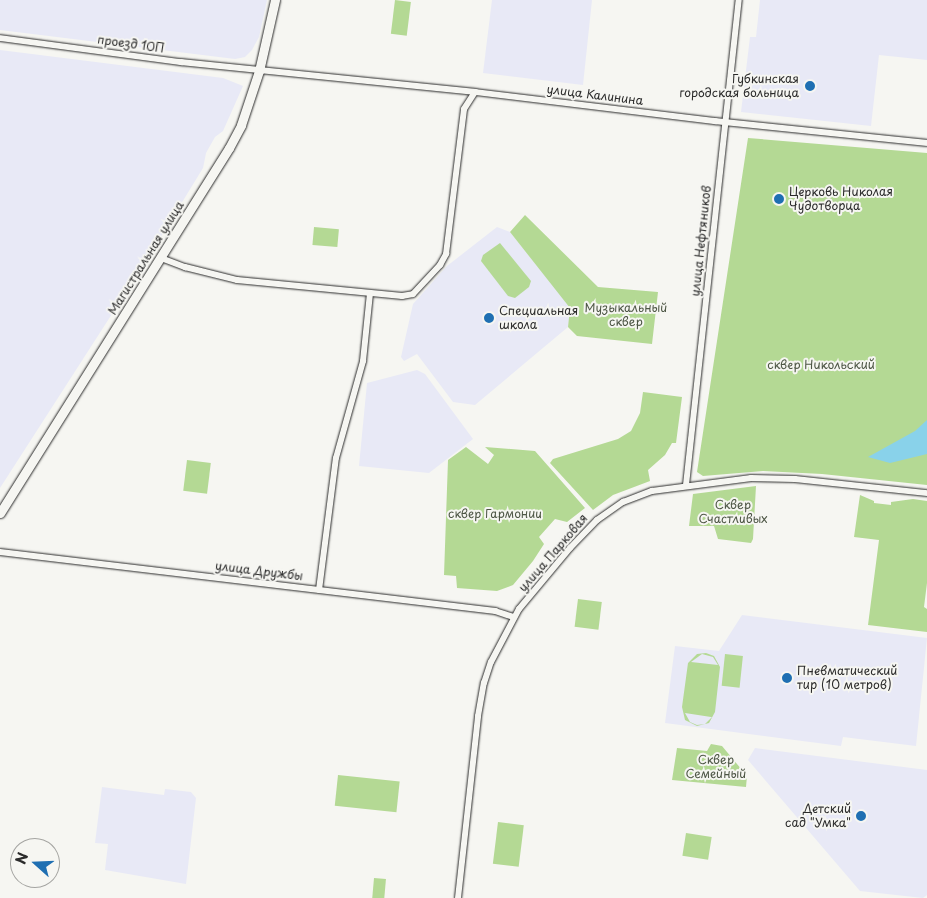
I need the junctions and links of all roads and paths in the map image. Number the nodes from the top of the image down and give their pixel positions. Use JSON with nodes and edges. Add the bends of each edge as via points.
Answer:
{"nodes":[{"id":1,"x":275,"y":0,"type":"edge"},
{"id":2,"x":740,"y":0,"type":"edge"},
{"id":3,"x":0,"y":38,"type":"edge"},
{"id":4,"x":259,"y":71,"type":"junction"},
{"id":5,"x":474,"y":92,"type":"junction"},
{"id":6,"x":725,"y":122,"type":"junction"},
{"id":7,"x":927,"y":143,"type":"edge"},
{"id":8,"x":161,"y":258,"type":"junction"},
{"id":9,"x":370,"y":293,"type":"junction"},
{"id":10,"x":686,"y":485,"type":"junction"},
{"id":11,"x":927,"y":493,"type":"edge"},
{"id":12,"x":0,"y":513,"type":"edge"},
{"id":13,"x":0,"y":552,"type":"edge"},
{"id":14,"x":319,"y":590,"type":"junction"},
{"id":15,"x":514,"y":617,"type":"junction"},
{"id":16,"x":458,"y":898,"type":"edge"}],
"edges":[{"from":1,"to":4,"type":"main road","name":"Магистральная улица"},
{"from":2,"to":6,"type":"street","name":"улица Нефтяников"},
{"from":3,"to":4,"type":"street","name":"проезд 10П"},
{"from":4,"to":5,"type":"street","name":"улица Калинина"},
{"from":4,"to":8,"type":"main road","name":"Магистральная улица","via":[[241,125],[229,148]]},
{"from":5,"to":6,"type":"street","name":"улица Калинина"},
{"from":5,"to":9,"type":"street","via":[[464,109],[444,260],[413,294]]},
{"from":6,"to":7,"type":"street","name":"улица Калинина"},
{"from":6,"to":10,"type":"street","name":"улица Нефтяников"},
{"from":8,"to":9,"type":"street","via":[[228,279]]},
{"from":8,"to":12,"type":"main road","name":"Магистральная улица"},
{"from":9,"to":14,"type":"street","via":[[363,361],[336,458]]},
{"from":10,"to":11,"type":"street","name":"улица Парковая","via":[[777,478]]},
{"from":10,"to":15,"type":"street","name":"улица Парковая","via":[[633,497],[605,514],[570,548]]},
{"from":13,"to":14,"type":"street","name":"улица Дружбы"},
{"from":14,"to":15,"type":"street","name":"улица Дружбы","via":[[495,611]]},
{"from":15,"to":16,"type":"street","name":"улица Парковая","via":[[496,650],[484,683]]}]}
